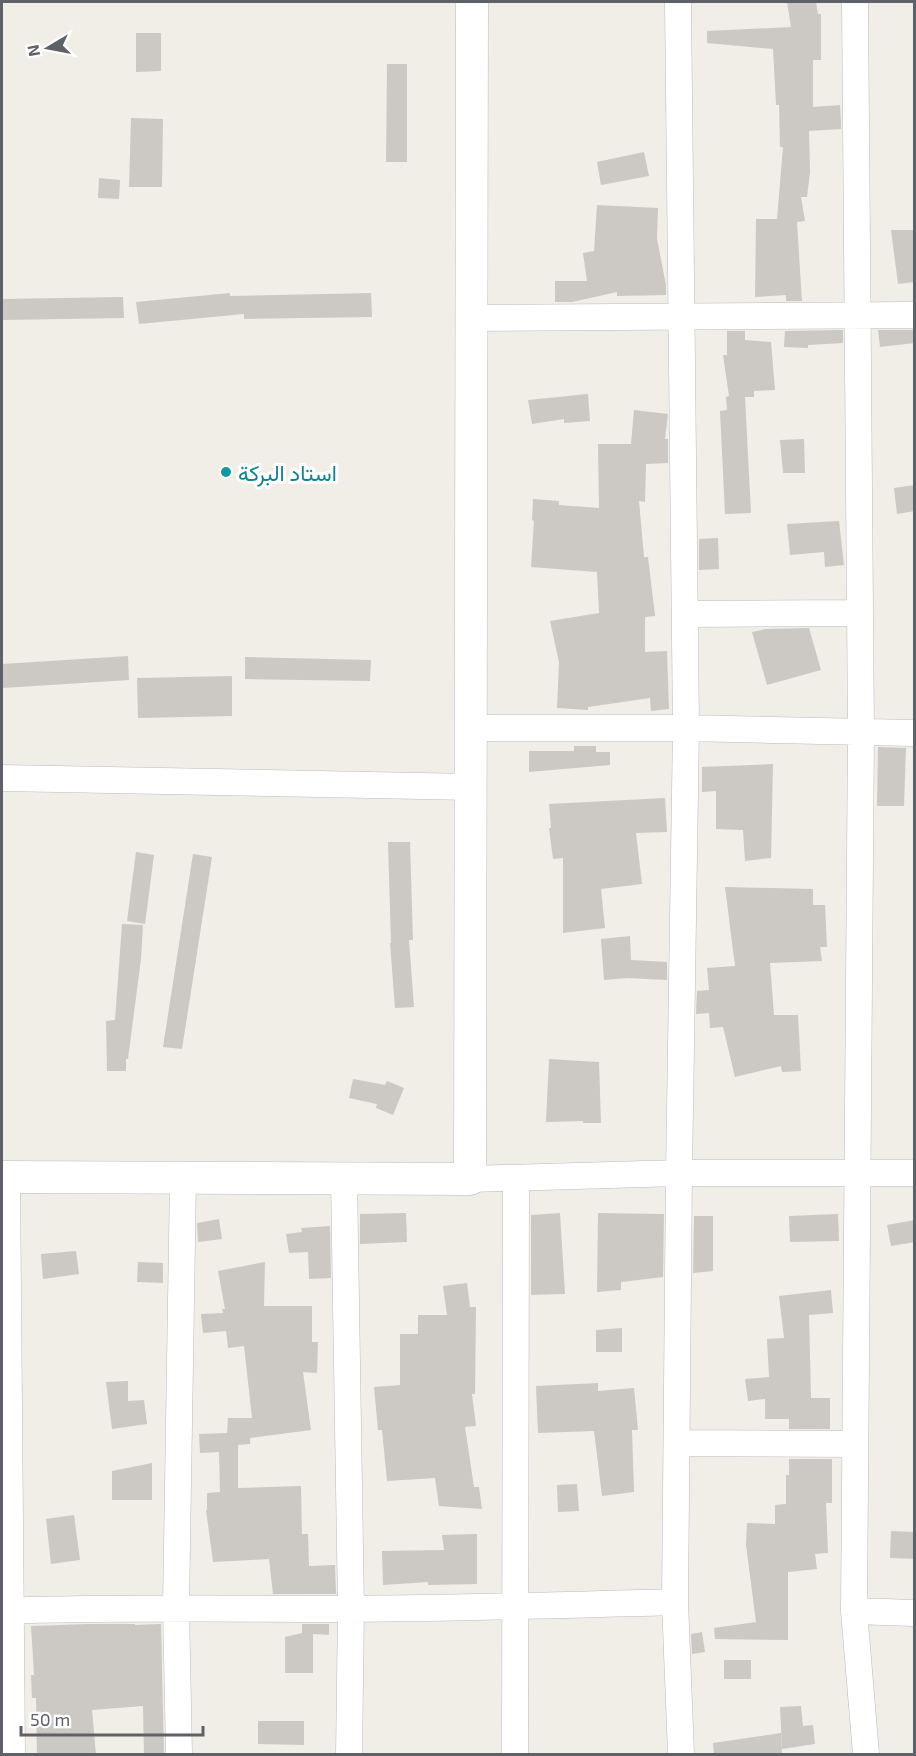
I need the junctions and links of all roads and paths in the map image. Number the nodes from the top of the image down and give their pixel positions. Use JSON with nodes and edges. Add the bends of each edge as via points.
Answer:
{"nodes":[{"id":1,"x":472,"y":2,"type":"edge"},
{"id":2,"x":678,"y":2,"type":"edge"},
{"id":3,"x":855,"y":2,"type":"edge"},
{"id":4,"x":858,"y":315,"type":"junction"},
{"id":5,"x":915,"y":315,"type":"edge"},
{"id":6,"x":682,"y":317,"type":"junction"},
{"id":7,"x":472,"y":318,"type":"junction"},
{"id":8,"x":685,"y":614,"type":"junction"},
{"id":9,"x":860,"y":614,"type":"junction"},
{"id":10,"x":472,"y":728,"type":"junction"},
{"id":11,"x":686,"y":728,"type":"junction"},
{"id":12,"x":861,"y":732,"type":"junction"},
{"id":13,"x":915,"y":733,"type":"edge"},
{"id":14,"x":2,"y":778,"type":"edge"},
{"id":15,"x":472,"y":787,"type":"junction"},
{"id":16,"x":679,"y":1173,"type":"junction"},
{"id":17,"x":856,"y":1173,"type":"junction"},
{"id":18,"x":915,"y":1173,"type":"edge"},
{"id":19,"x":4,"y":1177,"type":"edge"},
{"id":20,"x":516,"y":1178,"type":"junction"},
{"id":21,"x":183,"y":1179,"type":"junction"},
{"id":22,"x":470,"y":1179,"type":"junction"},
{"id":23,"x":344,"y":1180,"type":"junction"},
{"id":24,"x":676,"y":1443,"type":"junction"},
{"id":25,"x":855,"y":1444,"type":"junction"},
{"id":26,"x":675,"y":1602,"type":"junction"},
{"id":27,"x":176,"y":1607,"type":"junction"},
{"id":28,"x":514,"y":1607,"type":"junction"},
{"id":29,"x":351,"y":1609,"type":"junction"},
{"id":30,"x":5,"y":1610,"type":"edge"},
{"id":31,"x":854,"y":1611,"type":"junction"},
{"id":32,"x":915,"y":1613,"type":"edge"},
{"id":33,"x":12,"y":1755,"type":"edge"},
{"id":34,"x":179,"y":1755,"type":"edge"},
{"id":35,"x":349,"y":1755,"type":"edge"},
{"id":36,"x":515,"y":1755,"type":"edge"},
{"id":37,"x":681,"y":1755,"type":"edge"},
{"id":38,"x":866,"y":1755,"type":"edge"}],
"edges":[{"from":1,"to":7,"type":"street"},
{"from":2,"to":6,"type":"street"},
{"from":3,"to":4,"type":"street"},
{"from":4,"to":5,"type":"street"},
{"from":4,"to":6,"type":"street"},
{"from":4,"to":9,"type":"street"},
{"from":6,"to":7,"type":"street"},
{"from":6,"to":8,"type":"street"},
{"from":7,"to":10,"type":"street"},
{"from":8,"to":9,"type":"street"},
{"from":8,"to":11,"type":"street"},
{"from":9,"to":12,"type":"street"},
{"from":10,"to":11,"type":"street"},
{"from":10,"to":15,"type":"street"},
{"from":11,"to":12,"type":"street"},
{"from":11,"to":16,"type":"street"},
{"from":12,"to":13,"type":"street"},
{"from":12,"to":17,"type":"street"},
{"from":14,"to":15,"type":"street"},
{"from":15,"to":22,"type":"street"},
{"from":16,"to":17,"type":"street"},
{"from":16,"to":20,"type":"street"},
{"from":16,"to":24,"type":"street"},
{"from":17,"to":18,"type":"street"},
{"from":17,"to":25,"type":"street"},
{"from":19,"to":21,"type":"street"},
{"from":19,"to":30,"type":"street"},
{"from":20,"to":22,"type":"street"},
{"from":20,"to":28,"type":"street"},
{"from":21,"to":23,"type":"street"},
{"from":21,"to":27,"type":"street"},
{"from":22,"to":23,"type":"street"},
{"from":23,"to":29,"type":"street"},
{"from":24,"to":25,"type":"street"},
{"from":24,"to":26,"type":"street"},
{"from":25,"to":31,"type":"street"},
{"from":26,"to":28,"type":"street"},
{"from":26,"to":37,"type":"street"},
{"from":27,"to":29,"type":"street"},
{"from":27,"to":30,"type":"street"},
{"from":27,"to":34,"type":"street"},
{"from":28,"to":29,"type":"street"},
{"from":28,"to":36,"type":"street"},
{"from":29,"to":35,"type":"street"},
{"from":30,"to":33,"type":"street"},
{"from":31,"to":32,"type":"street"},
{"from":31,"to":38,"type":"street"}]}
